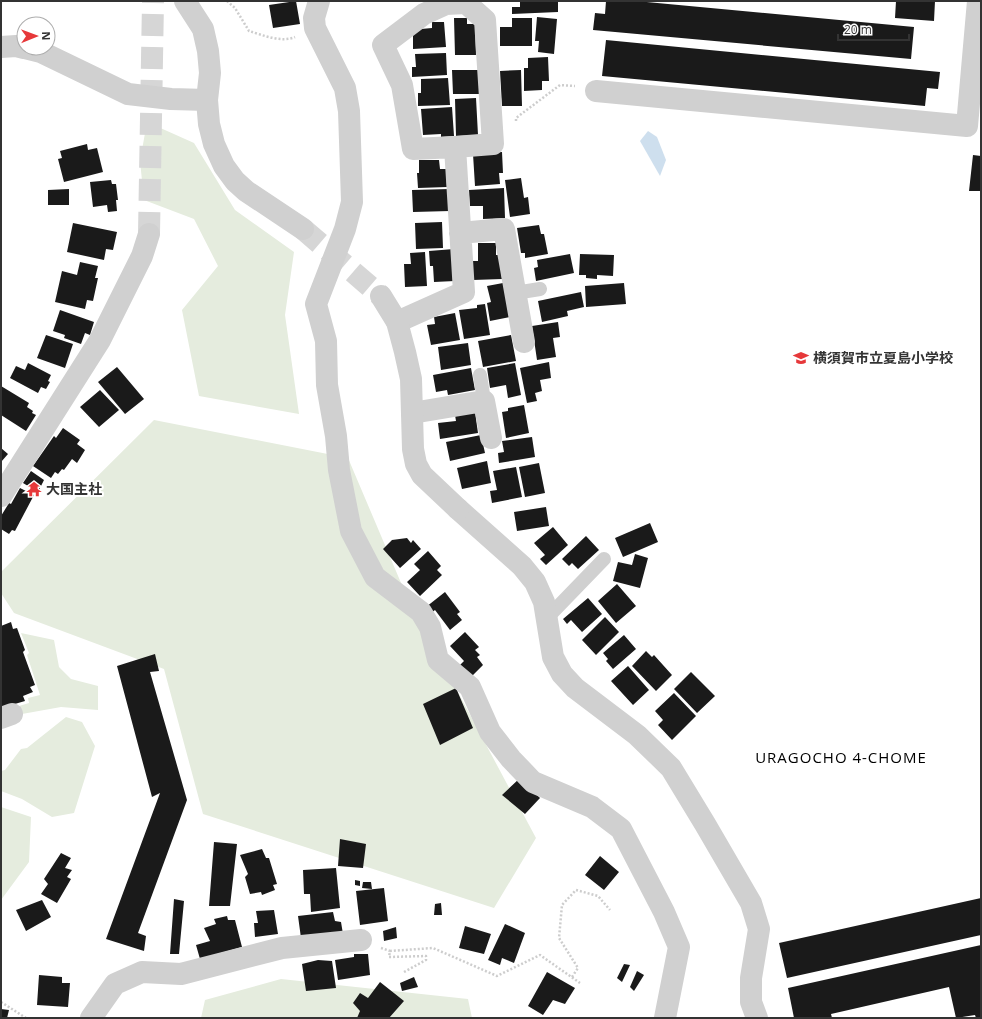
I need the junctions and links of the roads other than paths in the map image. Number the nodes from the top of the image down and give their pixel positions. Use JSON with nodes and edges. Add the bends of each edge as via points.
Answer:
{"nodes":[{"id":1,"x":185,"y":1,"type":"edge"},
{"id":2,"x":319,"y":1,"type":"edge"},
{"id":3,"x":978,"y":1,"type":"edge"},
{"id":4,"x":16,"y":46,"type":"edge"},
{"id":5,"x":1,"y":47,"type":"edge"},
{"id":6,"x":49,"y":56,"type":"edge"},
{"id":7,"x":596,"y":91,"type":"road end"},
{"id":8,"x":207,"y":100,"type":"junction"},
{"id":9,"x":455,"y":147,"type":"junction"},
{"id":10,"x":303,"y":229,"type":"tunnel mouth"},
{"id":11,"x":460,"y":233,"type":"junction"},
{"id":12,"x":149,"y":234,"type":"tunnel mouth"},
{"id":13,"x":540,"y":289,"type":"dead end"},
{"id":14,"x":515,"y":293,"type":"junction"},
{"id":15,"x":381,"y":296,"type":"tunnel mouth"},
{"id":16,"x":397,"y":322,"type":"junction"},
{"id":17,"x":524,"y":342,"type":"dead end"},
{"id":18,"x":480,"y":375,"type":"dead end"},
{"id":19,"x":484,"y":401,"type":"junction"},
{"id":20,"x":412,"y":413,"type":"junction"},
{"id":21,"x":491,"y":438,"type":"dead end"},
{"id":22,"x":3,"y":487,"type":"edge"},
{"id":23,"x":604,"y":559,"type":"dead end"},
{"id":24,"x":546,"y":619,"type":"junction"},
{"id":25,"x":361,"y":940,"type":"dead end"},
{"id":26,"x":91,"y":1018,"type":"edge"},
{"id":27,"x":665,"y":1018,"type":"edge"},
{"id":28,"x":757,"y":1018,"type":"edge"}],
"edges":[{"from":1,"to":8,"type":"street","via":[[203,29],[208,51],[210,73]]},
{"from":2,"to":27,"type":"street","via":[[314,18],[316,28],[345,88],[349,111],[352,202],[345,229],[316,304],[326,341],[327,385],[351,531],[375,577],[421,612],[430,627],[438,660],[470,687],[490,732],[511,759],[533,782],[592,807],[621,829],[679,947]]},
{"from":3,"to":7,"type":"street","via":[[967,126]]},
{"from":4,"to":5,"type":"street"},
{"from":6,"to":8,"type":"street","via":[[128,94]]},
{"from":8,"to":10,"type":"street","via":[[214,144],[224,166],[235,181]]},
{"from":9,"to":9,"type":"street","via":[[413,149],[402,85],[383,45],[424,14],[446,4],[466,3],[485,20],[493,144]]},
{"from":9,"to":11,"type":"street"},
{"from":11,"to":14,"type":"street","via":[[504,229]]},
{"from":11,"to":16,"type":"street","via":[[464,292]]},
{"from":12,"to":22,"type":"street","via":[[142,256],[100,340]]},
{"from":13,"to":14,"type":"lane"},
{"from":14,"to":17,"type":"street"},
{"from":15,"to":16,"type":"street"},
{"from":16,"to":20,"type":"street","via":[[411,379]]},
{"from":18,"to":19,"type":"lane"},
{"from":19,"to":20,"type":"street"},
{"from":19,"to":21,"type":"street"},
{"from":20,"to":24,"type":"street","via":[[413,449],[416,464],[422,475],[522,566],[535,582],[541,595]]},
{"from":23,"to":24,"type":"lane"},
{"from":24,"to":28,"type":"street","via":[[553,657],[562,674],[575,688],[638,735],[670,768],[751,903],[759,929],[751,978],[751,1002]]},
{"from":25,"to":26,"type":"street","via":[[282,948],[181,974],[142,972],[115,984]]}]}
